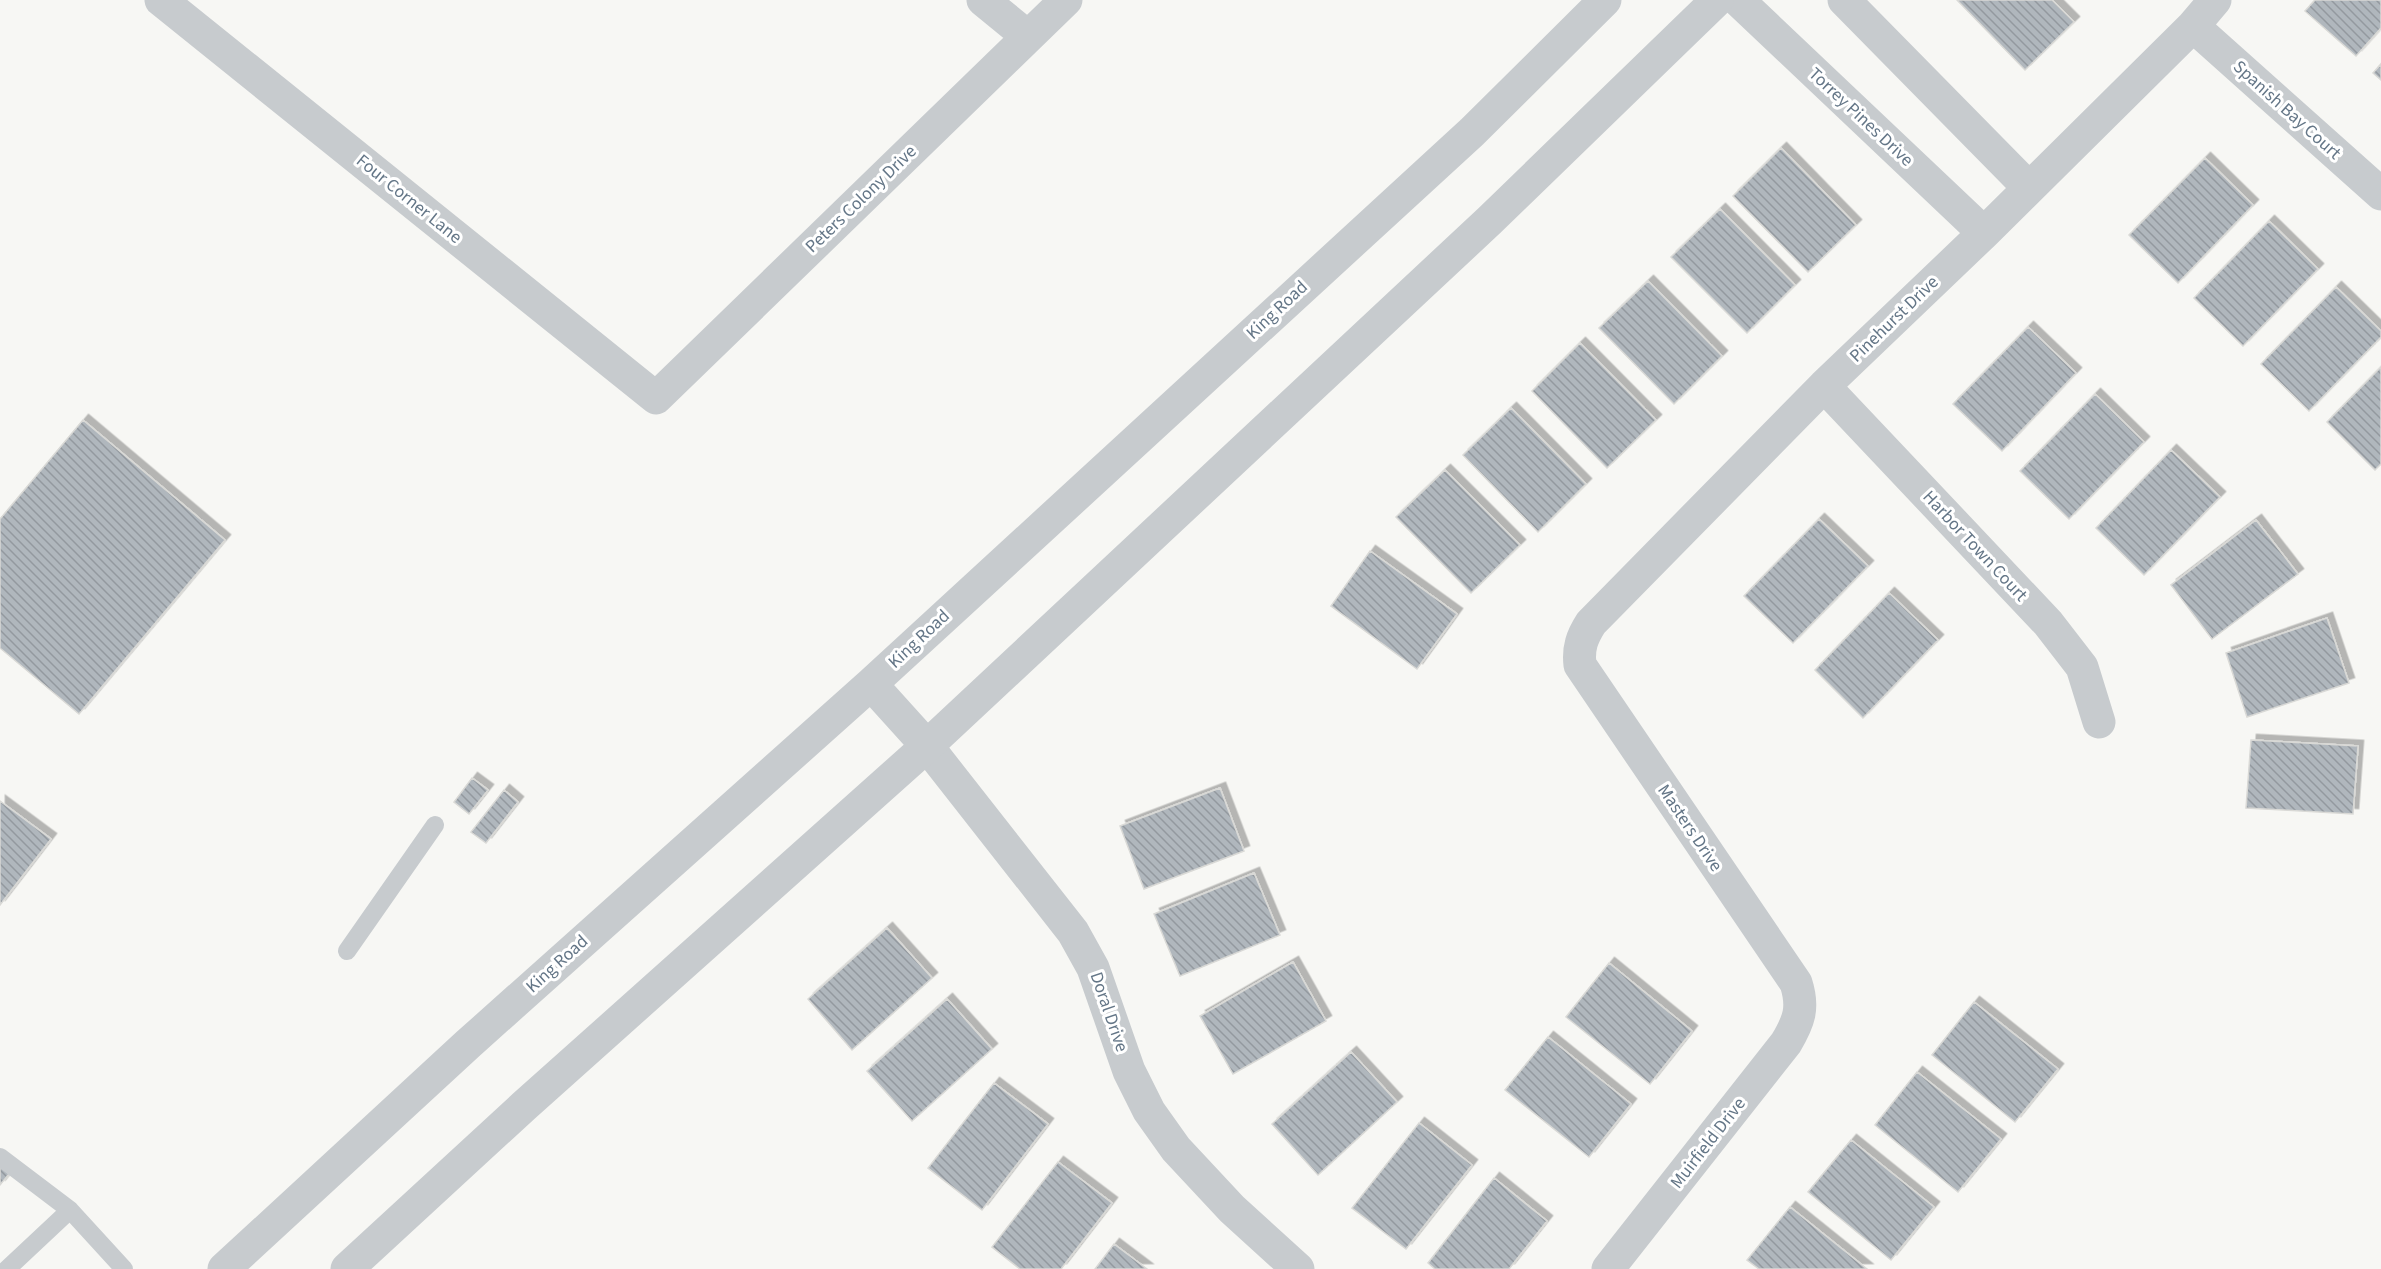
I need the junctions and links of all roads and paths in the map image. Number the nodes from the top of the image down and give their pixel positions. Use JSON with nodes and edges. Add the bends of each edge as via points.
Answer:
{"nodes":[{"id":1,"x":161,"y":0,"type":"edge"},
{"id":2,"x":983,"y":0,"type":"edge"},
{"id":3,"x":1066,"y":0,"type":"edge"},
{"id":4,"x":1605,"y":0,"type":"edge"},
{"id":5,"x":1717,"y":0,"type":"edge"},
{"id":6,"x":1738,"y":0,"type":"edge"},
{"id":7,"x":1844,"y":0,"type":"edge"},
{"id":8,"x":2215,"y":0,"type":"edge"},
{"id":9,"x":2193,"y":26,"type":"junction"},
{"id":10,"x":1027,"y":36,"type":"junction"},
{"id":11,"x":2029,"y":188,"type":"junction"},
{"id":12,"x":2381,"y":194,"type":"edge"},
{"id":13,"x":1984,"y":234,"type":"junction"},
{"id":14,"x":1824,"y":386,"type":"junction"},
{"id":15,"x":656,"y":398,"type":"joint"},
{"id":16,"x":1580,"y":644,"type":"joint"},
{"id":17,"x":871,"y":684,"type":"junction"},
{"id":18,"x":2099,"y":722,"type":"dead end"},
{"id":19,"x":927,"y":746,"type":"junction"},
{"id":20,"x":435,"y":825,"type":"dead end"},
{"id":21,"x":347,"y":951,"type":"dead end"},
{"id":22,"x":1800,"y":1012,"type":"joint"},
{"id":23,"x":0,"y":1157,"type":"edge"},
{"id":24,"x":70,"y":1210,"type":"junction"},
{"id":25,"x":7,"y":1269,"type":"edge"},
{"id":26,"x":124,"y":1269,"type":"edge"},
{"id":27,"x":224,"y":1269,"type":"edge"},
{"id":28,"x":347,"y":1269,"type":"edge"},
{"id":29,"x":1298,"y":1269,"type":"edge"},
{"id":30,"x":1608,"y":1269,"type":"edge"}],
"edges":[{"from":1,"to":15,"type":"street","name":"Four Corner Lane"},
{"from":2,"to":10,"type":"street"},
{"from":3,"to":10,"type":"street","name":"Peters Colony Drive"},
{"from":4,"to":17,"type":"street","name":"King Road","via":[[1472,132]]},
{"from":5,"to":19,"type":"street","via":[[1524,188]]},
{"from":6,"to":13,"type":"street","name":"Torrey Pines Drive"},
{"from":7,"to":11,"type":"street"},
{"from":8,"to":9,"type":"street","name":"Pinehurst Drive"},
{"from":9,"to":11,"type":"street","name":"Pinehurst Drive"},
{"from":9,"to":12,"type":"street","name":"Spanish Bay Court"},
{"from":10,"to":15,"type":"street","name":"Peters Colony Drive"},
{"from":11,"to":13,"type":"street","name":"Pinehurst Drive"},
{"from":13,"to":14,"type":"street","name":"Pinehurst Drive"},
{"from":14,"to":16,"type":"street","name":"Pinehurst Drive","via":[[1592,623]]},
{"from":14,"to":18,"type":"street","name":"Harbor Town Court","via":[[2048,623],[2082,667]]},
{"from":16,"to":22,"type":"street","name":"Masters Drive","via":[[1580,665],[1796,983]]},
{"from":17,"to":19,"type":"street","name":"Doral Drive"},
{"from":17,"to":27,"type":"street","name":"King Road","via":[[459,1052]]},
{"from":19,"to":28,"type":"street"},
{"from":19,"to":29,"type":"street","name":"Doral Drive","via":[[1073,932],[1094,968],[1129,1071],[1149,1112],[1176,1149],[1232,1209]]},
{"from":20,"to":21,"type":"lane"},
{"from":22,"to":30,"type":"street","name":"Muirfield Drive","via":[[1786,1043]]},
{"from":23,"to":24,"type":"lane"},
{"from":24,"to":25,"type":"lane"},
{"from":24,"to":26,"type":"lane"}]}
